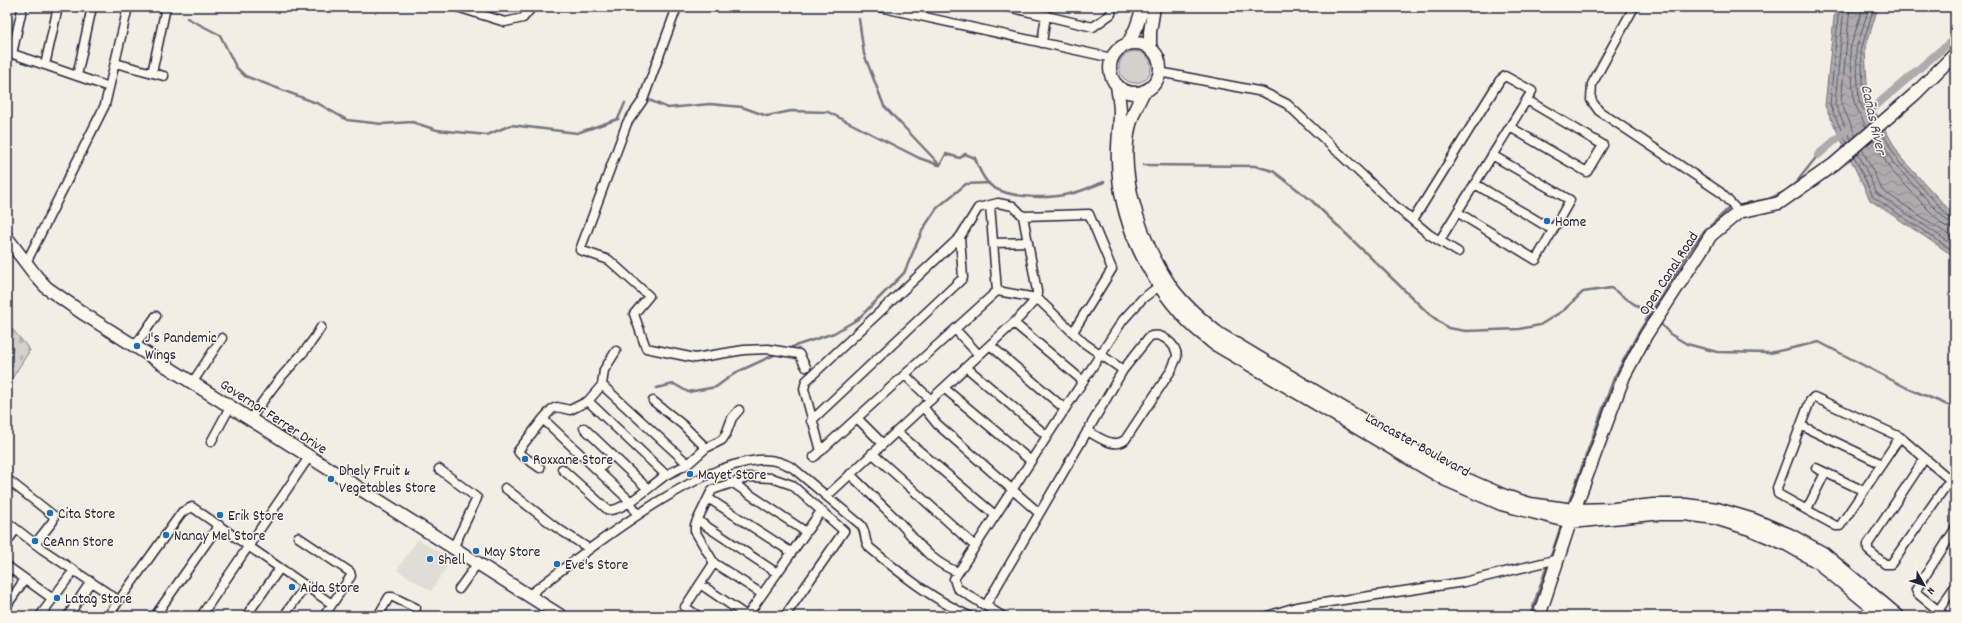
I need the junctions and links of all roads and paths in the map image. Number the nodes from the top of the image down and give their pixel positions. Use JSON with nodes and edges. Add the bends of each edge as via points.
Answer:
{"nodes":[{"id":1,"x":58,"y":7,"type":"edge"},
{"id":2,"x":92,"y":7,"type":"edge"},
{"id":3,"x":128,"y":7,"type":"edge"},
{"id":4,"x":166,"y":7,"type":"edge"},
{"id":5,"x":457,"y":7,"type":"edge"},
{"id":6,"x":532,"y":7,"type":"edge"},
{"id":7,"x":677,"y":7,"type":"edge"},
{"id":8,"x":879,"y":7,"type":"edge"},
{"id":9,"x":1008,"y":7,"type":"edge"},
{"id":10,"x":1112,"y":7,"type":"edge"},
{"id":11,"x":1143,"y":7,"type":"edge"},
{"id":12,"x":1154,"y":7,"type":"edge"},
{"id":13,"x":1634,"y":7,"type":"edge"},
{"id":14,"x":22,"y":9,"type":"dead end"},
{"id":15,"x":1046,"y":15,"type":"junction"},
{"id":16,"x":1042,"y":43,"type":"junction"},
{"id":17,"x":1128,"y":44,"type":"junction"},
{"id":18,"x":1150,"y":49,"type":"junction"},
{"id":19,"x":10,"y":53,"type":"edge"},
{"id":20,"x":1955,"y":54,"type":"edge"},
{"id":21,"x":1112,"y":58,"type":"junction"},
{"id":22,"x":115,"y":63,"type":"junction"},
{"id":23,"x":45,"y":65,"type":"junction"},
{"id":24,"x":1159,"y":72,"type":"junction"},
{"id":25,"x":152,"y":73,"type":"junction"},
{"id":26,"x":77,"y":76,"type":"junction"},
{"id":27,"x":164,"y":76,"type":"dead end"},
{"id":28,"x":1117,"y":85,"type":"junction"},
{"id":29,"x":109,"y":87,"type":"junction"},
{"id":30,"x":1144,"y":91,"type":"junction"},
{"id":31,"x":1527,"y":100,"type":"junction"},
{"id":32,"x":1510,"y":127,"type":"junction"},
{"id":33,"x":1492,"y":155,"type":"junction"},
{"id":34,"x":1475,"y":184,"type":"junction"},
{"id":35,"x":990,"y":205,"type":"junction"},
{"id":36,"x":1457,"y":212,"type":"junction"},
{"id":37,"x":1739,"y":212,"type":"junction"},
{"id":38,"x":1023,"y":216,"type":"junction"},
{"id":39,"x":1412,"y":220,"type":"junction"},
{"id":40,"x":1553,"y":230,"type":"junction"},
{"id":41,"x":960,"y":237,"type":"junction"},
{"id":42,"x":7,"y":238,"type":"edge"},
{"id":43,"x":1440,"y":240,"type":"junction"},
{"id":44,"x":993,"y":242,"type":"junction"},
{"id":45,"x":1028,"y":242,"type":"junction"},
{"id":46,"x":1458,"y":252,"type":"dead end"},
{"id":47,"x":26,"y":263,"type":"junction"},
{"id":48,"x":1163,"y":283,"type":"junction"},
{"id":49,"x":997,"y":291,"type":"junction"},
{"id":50,"x":1037,"y":298,"type":"junction"},
{"id":51,"x":156,"y":316,"type":"dead end"},
{"id":52,"x":1014,"y":323,"type":"junction"},
{"id":53,"x":321,"y":327,"type":"dead end"},
{"id":54,"x":955,"y":329,"type":"junction"},
{"id":55,"x":1073,"y":332,"type":"junction"},
{"id":56,"x":222,"y":338,"type":"dead end"},
{"id":57,"x":990,"y":345,"type":"junction"},
{"id":58,"x":135,"y":346,"type":"junction"},
{"id":59,"x":616,"y":351,"type":"dead end"},
{"id":60,"x":980,"y":355,"type":"junction"},
{"id":61,"x":1100,"y":355,"type":"junction"},
{"id":62,"x":806,"y":367,"type":"dead end"},
{"id":63,"x":966,"y":367,"type":"junction"},
{"id":64,"x":1123,"y":370,"type":"junction"},
{"id":65,"x":905,"y":375,"type":"junction"},
{"id":66,"x":1084,"y":381,"type":"junction"},
{"id":67,"x":192,"y":383,"type":"junction"},
{"id":68,"x":602,"y":385,"type":"junction"},
{"id":69,"x":944,"y":388,"type":"junction"},
{"id":70,"x":931,"y":400,"type":"junction"},
{"id":71,"x":588,"y":401,"type":"junction"},
{"id":72,"x":653,"y":401,"type":"dead end"},
{"id":73,"x":230,"y":407,"type":"junction"},
{"id":74,"x":924,"y":408,"type":"junction"},
{"id":75,"x":1065,"y":409,"type":"junction"},
{"id":76,"x":739,"y":410,"type":"dead end"},
{"id":77,"x":857,"y":418,"type":"junction"},
{"id":78,"x":543,"y":419,"type":"junction"},
{"id":79,"x":250,"y":420,"type":"junction"},
{"id":80,"x":812,"y":421,"type":"junction"},
{"id":81,"x":1802,"y":426,"type":"junction"},
{"id":82,"x":584,"y":428,"type":"dead end"},
{"id":83,"x":1088,"y":431,"type":"junction"},
{"id":84,"x":897,"y":432,"type":"junction"},
{"id":85,"x":1047,"y":436,"type":"junction"},
{"id":86,"x":1900,"y":437,"type":"junction"},
{"id":87,"x":211,"y":442,"type":"dead end"},
{"id":88,"x":883,"y":444,"type":"junction"},
{"id":89,"x":706,"y":448,"type":"junction"},
{"id":90,"x":872,"y":454,"type":"junction"},
{"id":91,"x":612,"y":455,"type":"junction"},
{"id":92,"x":309,"y":458,"type":"junction"},
{"id":93,"x":1925,"y":458,"type":"junction"},
{"id":94,"x":1031,"y":461,"type":"junction"},
{"id":95,"x":688,"y":464,"type":"junction"},
{"id":96,"x":1882,"y":464,"type":"junction"},
{"id":97,"x":439,"y":468,"type":"dead end"},
{"id":98,"x":540,"y":468,"type":"dead end"},
{"id":99,"x":1816,"y":468,"type":"dead end"},
{"id":100,"x":562,"y":469,"type":"dead end"},
{"id":101,"x":598,"y":471,"type":"junction"},
{"id":102,"x":1826,"y":473,"type":"junction"},
{"id":103,"x":850,"y":474,"type":"junction"},
{"id":104,"x":666,"y":475,"type":"junction"},
{"id":105,"x":7,"y":479,"type":"edge"},
{"id":106,"x":1952,"y":482,"type":"edge"},
{"id":107,"x":733,"y":483,"type":"junction"},
{"id":108,"x":504,"y":488,"type":"dead end"},
{"id":109,"x":647,"y":488,"type":"junction"},
{"id":110,"x":1012,"y":489,"type":"junction"},
{"id":111,"x":1864,"y":491,"type":"junction"},
{"id":112,"x":827,"y":496,"type":"junction"},
{"id":113,"x":708,"y":498,"type":"junction"},
{"id":114,"x":630,"y":501,"type":"junction"},
{"id":115,"x":1807,"y":509,"type":"junction"},
{"id":116,"x":821,"y":511,"type":"junction"},
{"id":117,"x":1039,"y":513,"type":"junction"},
{"id":118,"x":637,"y":515,"type":"junction"},
{"id":119,"x":995,"y":515,"type":"junction"},
{"id":120,"x":1573,"y":516,"type":"junction"},
{"id":121,"x":697,"y":520,"type":"junction"},
{"id":122,"x":7,"y":522,"type":"edge"},
{"id":123,"x":219,"y":525,"type":"junction"},
{"id":124,"x":16,"y":529,"type":"junction"},
{"id":125,"x":1955,"y":529,"type":"edge"},
{"id":126,"x":806,"y":532,"type":"junction"},
{"id":127,"x":298,"y":536,"type":"dead end"},
{"id":128,"x":7,"y":542,"type":"edge"},
{"id":129,"x":35,"y":544,"type":"junction"},
{"id":130,"x":975,"y":546,"type":"junction"},
{"id":131,"x":249,"y":547,"type":"junction"},
{"id":132,"x":453,"y":548,"type":"junction"},
{"id":133,"x":588,"y":548,"type":"junction"},
{"id":134,"x":791,"y":552,"type":"junction"},
{"id":135,"x":1558,"y":559,"type":"junction"},
{"id":136,"x":714,"y":562,"type":"junction"},
{"id":137,"x":477,"y":564,"type":"junction"},
{"id":138,"x":7,"y":566,"type":"edge"},
{"id":139,"x":280,"y":568,"type":"junction"},
{"id":140,"x":74,"y":570,"type":"junction"},
{"id":141,"x":958,"y":572,"type":"junction"},
{"id":142,"x":777,"y":573,"type":"junction"},
{"id":143,"x":25,"y":579,"type":"junction"},
{"id":144,"x":91,"y":581,"type":"junction"},
{"id":145,"x":700,"y":584,"type":"junction"},
{"id":146,"x":306,"y":585,"type":"junction"},
{"id":147,"x":1955,"y":586,"type":"edge"},
{"id":148,"x":459,"y":589,"type":"dead end"},
{"id":149,"x":762,"y":594,"type":"junction"},
{"id":150,"x":528,"y":596,"type":"junction"},
{"id":151,"x":52,"y":599,"type":"junction"},
{"id":152,"x":118,"y":600,"type":"junction"},
{"id":153,"x":332,"y":604,"type":"junction"},
{"id":154,"x":7,"y":605,"type":"edge"},
{"id":155,"x":986,"y":605,"type":"junction"},
{"id":156,"x":416,"y":608,"type":"dead end"},
{"id":157,"x":1938,"y":611,"type":"junction"},
{"id":158,"x":40,"y":616,"type":"edge"},
{"id":159,"x":68,"y":616,"type":"edge"},
{"id":160,"x":108,"y":616,"type":"edge"},
{"id":161,"x":155,"y":616,"type":"edge"},
{"id":162,"x":201,"y":616,"type":"edge"},
{"id":163,"x":246,"y":616,"type":"edge"},
{"id":164,"x":284,"y":616,"type":"edge"},
{"id":165,"x":324,"y":616,"type":"edge"},
{"id":166,"x":378,"y":616,"type":"edge"},
{"id":167,"x":560,"y":616,"type":"edge"},
{"id":168,"x":698,"y":616,"type":"edge"},
{"id":169,"x":747,"y":616,"type":"edge"},
{"id":170,"x":786,"y":616,"type":"edge"},
{"id":171,"x":968,"y":616,"type":"edge"},
{"id":172,"x":1002,"y":616,"type":"edge"},
{"id":173,"x":1267,"y":616,"type":"edge"},
{"id":174,"x":1539,"y":616,"type":"edge"},
{"id":175,"x":1883,"y":616,"type":"edge"},
{"id":176,"x":1898,"y":616,"type":"edge"},
{"id":177,"x":1945,"y":616,"type":"edge"}],
"edges":[{"from":1,"to":23,"type":"street"},
{"from":2,"to":26,"type":"street"},
{"from":3,"to":22,"type":"street"},
{"from":4,"to":25,"type":"street"},
{"from":5,"to":6,"type":"street","via":[[505,22],[523,18]]},
{"from":7,"to":62,"type":"street","via":[[643,100],[627,123],[580,250],[609,260],[649,296],[634,314],[646,348],[695,358],[768,349],[799,354]]},
{"from":8,"to":16,"type":"street"},
{"from":9,"to":15,"type":"street"},
{"from":10,"to":15,"type":"street","via":[[1111,14],[1093,27]]},
{"from":11,"to":17,"type":"main road"},
{"from":12,"to":18,"type":"main road"},
{"from":13,"to":37,"type":"street","via":[[1592,84],[1591,100],[1600,111],[1720,192]]},
{"from":14,"to":19,"type":"street"},
{"from":15,"to":16,"type":"street"},
{"from":16,"to":21,"type":"street"},
{"from":17,"to":18,"type":"main road"},
{"from":17,"to":21,"type":"main road"},
{"from":18,"to":24,"type":"main road","via":[[1158,60]]},
{"from":19,"to":23,"type":"street"},
{"from":20,"to":37,"type":"main road","name":"Open Canal Road","via":[[1915,94],[1833,165],[1779,203]]},
{"from":21,"to":28,"type":"main road","via":[[1111,73]]},
{"from":22,"to":25,"type":"street"},
{"from":22,"to":29,"type":"street"},
{"from":23,"to":26,"type":"street"},
{"from":24,"to":30,"type":"main road","via":[[1155,82]]},
{"from":24,"to":39,"type":"street","via":[[1263,92],[1288,104]]},
{"from":25,"to":27,"type":"street"},
{"from":26,"to":29,"type":"street"},
{"from":28,"to":30,"type":"main road","via":[[1129,92]]},
{"from":28,"to":48,"type":"main road","name":"Lancaster Boulevard","via":[[1120,112],[1118,162],[1124,206],[1133,237],[1147,266]]},
{"from":29,"to":47,"type":"street","via":[[105,105]]},
{"from":30,"to":48,"type":"main road","name":"Lancaster Boulevard","via":[[1133,112],[1128,134],[1127,161],[1133,204]]},
{"from":31,"to":32,"type":"street"},
{"from":31,"to":32,"type":"street","via":[[1603,145],[1586,172]]},
{"from":31,"to":39,"type":"street","via":[[1532,91],[1506,76],[1500,80]]},
{"from":32,"to":33,"type":"street"},
{"from":33,"to":34,"type":"street"},
{"from":33,"to":40,"type":"street","via":[[1570,200]]},
{"from":34,"to":36,"type":"street"},
{"from":34,"to":40,"type":"street"},
{"from":35,"to":38,"type":"street","via":[[998,203],[1013,206]]},
{"from":35,"to":41,"type":"street","via":[[978,208]]},
{"from":35,"to":44,"type":"street"},
{"from":36,"to":40,"type":"street","via":[[1536,260]]},
{"from":36,"to":43,"type":"street"},
{"from":37,"to":120,"type":"main road","name":"Open Canal Road","via":[[1712,235],[1627,368]]},
{"from":38,"to":45,"type":"street"},
{"from":38,"to":55,"type":"street","via":[[1089,214],[1112,270]]},
{"from":39,"to":43,"type":"street"},
{"from":41,"to":80,"type":"street","via":[[963,278]]},
{"from":41,"to":80,"type":"street","via":[[806,381],[804,389]]},
{"from":42,"to":47,"type":"main road","name":"Governor Ferrer Drive"},
{"from":43,"to":46,"type":"street"},
{"from":44,"to":45,"type":"street"},
{"from":44,"to":49,"type":"street"},
{"from":45,"to":50,"type":"street"},
{"from":47,"to":58,"type":"main road","name":"Governor Ferrer Drive","via":[[47,288]]},
{"from":48,"to":61,"type":"street","via":[[1142,299],[1123,320]]},
{"from":48,"to":120,"type":"main road","name":"Lancaster Boulevard","via":[[1219,334],[1450,472],[1505,496]]},
{"from":49,"to":50,"type":"street"},
{"from":49,"to":54,"type":"street"},
{"from":50,"to":52,"type":"street"},
{"from":50,"to":55,"type":"street"},
{"from":51,"to":58,"type":"street"},
{"from":52,"to":57,"type":"street"},
{"from":52,"to":66,"type":"street"},
{"from":53,"to":79,"type":"street"},
{"from":54,"to":60,"type":"street"},
{"from":54,"to":65,"type":"street"},
{"from":55,"to":61,"type":"street"},
{"from":56,"to":67,"type":"street"},
{"from":57,"to":60,"type":"street"},
{"from":57,"to":75,"type":"street"},
{"from":58,"to":67,"type":"main road","name":"Governor Ferrer Drive"},
{"from":59,"to":68,"type":"street","via":[[604,370]]},
{"from":60,"to":63,"type":"street"},
{"from":61,"to":64,"type":"street"},
{"from":61,"to":66,"type":"street"},
{"from":63,"to":69,"type":"street"},
{"from":63,"to":85,"type":"street"},
{"from":64,"to":83,"type":"street"},
{"from":64,"to":83,"type":"street","via":[[1154,334],[1161,335],[1175,348],[1177,357],[1172,369],[1125,440],[1120,444],[1113,444]]},
{"from":65,"to":70,"type":"street"},
{"from":65,"to":77,"type":"street"},
{"from":66,"to":75,"type":"street"},
{"from":67,"to":73,"type":"main road","name":"Governor Ferrer Drive"},
{"from":68,"to":71,"type":"street"},
{"from":68,"to":95,"type":"street"},
{"from":69,"to":70,"type":"street"},
{"from":69,"to":94,"type":"street"},
{"from":70,"to":74,"type":"street"},
{"from":71,"to":78,"type":"street","via":[[570,410],[557,407],[552,409]]},
{"from":71,"to":104,"type":"street"},
{"from":72,"to":89,"type":"street"},
{"from":73,"to":79,"type":"main road","name":"Governor Ferrer Drive"},
{"from":73,"to":87,"type":"street"},
{"from":74,"to":84,"type":"street"},
{"from":74,"to":110,"type":"street","via":[[937,424]]},
{"from":75,"to":85,"type":"street"},
{"from":76,"to":89,"type":"street","via":[[732,418],[722,440]]},
{"from":77,"to":80,"type":"street","via":[[817,454]]},
{"from":77,"to":88,"type":"street"},
{"from":78,"to":98,"type":"street","via":[[518,452]]},
{"from":78,"to":101,"type":"street"},
{"from":79,"to":92,"type":"main road","name":"Governor Ferrer Drive"},
{"from":81,"to":86,"type":"street","via":[[1810,401],[1814,397]]},
{"from":81,"to":96,"type":"street"},
{"from":81,"to":115,"type":"street","via":[[1777,488],[1778,494],[1782,497]]},
{"from":82,"to":91,"type":"street"},
{"from":83,"to":117,"type":"street"},
{"from":84,"to":88,"type":"street"},
{"from":84,"to":119,"type":"street"},
{"from":85,"to":94,"type":"street"},
{"from":86,"to":93,"type":"street"},
{"from":86,"to":96,"type":"street"},
{"from":88,"to":90,"type":"street"},
{"from":89,"to":95,"type":"street"},
{"from":90,"to":103,"type":"street"},
{"from":90,"to":130,"type":"street"},
{"from":91,"to":101,"type":"street"},
{"from":91,"to":109,"type":"street"},
{"from":92,"to":131,"type":"street"},
{"from":92,"to":132,"type":"main road","name":"Governor Ferrer Drive"},
{"from":93,"to":106,"type":"street"},
{"from":93,"to":106,"type":"street","via":[[1868,544],[1868,550],[1885,564],[1891,564]]},
{"from":94,"to":110,"type":"street"},
{"from":95,"to":104,"type":"street"},
{"from":96,"to":111,"type":"street"},
{"from":97,"to":132,"type":"street","via":[[477,498]]},
{"from":99,"to":102,"type":"street"},
{"from":100,"to":114,"type":"street","via":[[608,510],[612,511]]},
{"from":101,"to":114,"type":"street"},
{"from":102,"to":111,"type":"street"},
{"from":102,"to":115,"type":"street"},
{"from":103,"to":112,"type":"street"},
{"from":103,"to":141,"type":"street","via":[[929,556],[942,566]]},
{"from":104,"to":109,"type":"street"},
{"from":105,"to":129,"type":"street","via":[[54,516]]},
{"from":107,"to":113,"type":"street","via":[[712,490]]},
{"from":107,"to":116,"type":"street","via":[[749,477],[772,478],[792,485]]},
{"from":107,"to":126,"type":"street"},
{"from":108,"to":133,"type":"street"},
{"from":109,"to":114,"type":"street"},
{"from":110,"to":117,"type":"street"},
{"from":110,"to":119,"type":"street"},
{"from":111,"to":115,"type":"street","via":[[1840,526]]},
{"from":112,"to":118,"type":"street","via":[[784,463],[758,460],[728,466],[689,484]]},
{"from":112,"to":171,"type":"street","via":[[861,525],[865,542],[870,548],[912,583]]},
{"from":113,"to":121,"type":"street"},
{"from":113,"to":134,"type":"street"},
{"from":114,"to":118,"type":"street"},
{"from":116,"to":126,"type":"street"},
{"from":116,"to":170,"type":"street","via":[[844,531]]},
{"from":117,"to":155,"type":"street"},
{"from":118,"to":133,"type":"street"},
{"from":119,"to":130,"type":"street"},
{"from":120,"to":135,"type":"main road","name":"Open Canal Road"},
{"from":120,"to":175,"type":"main road","name":"Lancaster Boulevard","via":[[1685,514],[1715,518],[1750,529],[1786,544],[1816,561]]},
{"from":120,"to":176,"type":"main road","name":"Lancaster Boulevard","via":[[1654,505],[1686,505],[1717,509],[1754,520],[1790,535],[1823,553]]},
{"from":121,"to":136,"type":"street","via":[[695,531]]},
{"from":121,"to":142,"type":"street"},
{"from":122,"to":124,"type":"street"},
{"from":123,"to":131,"type":"street"},
{"from":123,"to":152,"type":"street","via":[[192,507],[187,508]]},
{"from":123,"to":161,"type":"street"},
{"from":124,"to":128,"type":"street"},
{"from":124,"to":129,"type":"street"},
{"from":125,"to":157,"type":"street","via":[[1916,590]]},
{"from":126,"to":134,"type":"street"},
{"from":127,"to":153,"type":"street","via":[[350,572],[350,579]]},
{"from":129,"to":140,"type":"street"},
{"from":130,"to":141,"type":"street"},
{"from":131,"to":139,"type":"street"},
{"from":131,"to":162,"type":"street"},
{"from":132,"to":137,"type":"main road","name":"Governor Ferrer Drive"},
{"from":133,"to":150,"type":"street"},
{"from":134,"to":142,"type":"street"},
{"from":135,"to":173,"type":"street","via":[[1464,582],[1296,607]]},
{"from":135,"to":174,"type":"main road","name":"Open Canal Road"},
{"from":136,"to":145,"type":"street"},
{"from":136,"to":149,"type":"street"},
{"from":137,"to":148,"type":"street"},
{"from":137,"to":150,"type":"main road","name":"Governor Ferrer Drive"},
{"from":138,"to":143,"type":"street"},
{"from":139,"to":146,"type":"street"},
{"from":139,"to":163,"type":"street"},
{"from":140,"to":144,"type":"street"},
{"from":140,"to":151,"type":"street"},
{"from":141,"to":155,"type":"street","via":[[954,579],[957,588]]},
{"from":142,"to":149,"type":"street"},
{"from":143,"to":151,"type":"street"},
{"from":143,"to":154,"type":"street"},
{"from":144,"to":152,"type":"street"},
{"from":144,"to":159,"type":"street"},
{"from":145,"to":168,"type":"street","via":[[685,607]]},
{"from":145,"to":169,"type":"street"},
{"from":146,"to":153,"type":"street"},
{"from":146,"to":164,"type":"street"},
{"from":147,"to":157,"type":"street"},
{"from":149,"to":169,"type":"street"},
{"from":150,"to":167,"type":"main road","name":"Governor Ferrer Drive"},
{"from":151,"to":158,"type":"street"},
{"from":152,"to":160,"type":"street"},
{"from":153,"to":165,"type":"street"},
{"from":155,"to":172,"type":"street"},
{"from":156,"to":166,"type":"street","via":[[389,597]]},
{"from":157,"to":177,"type":"street"}]}
